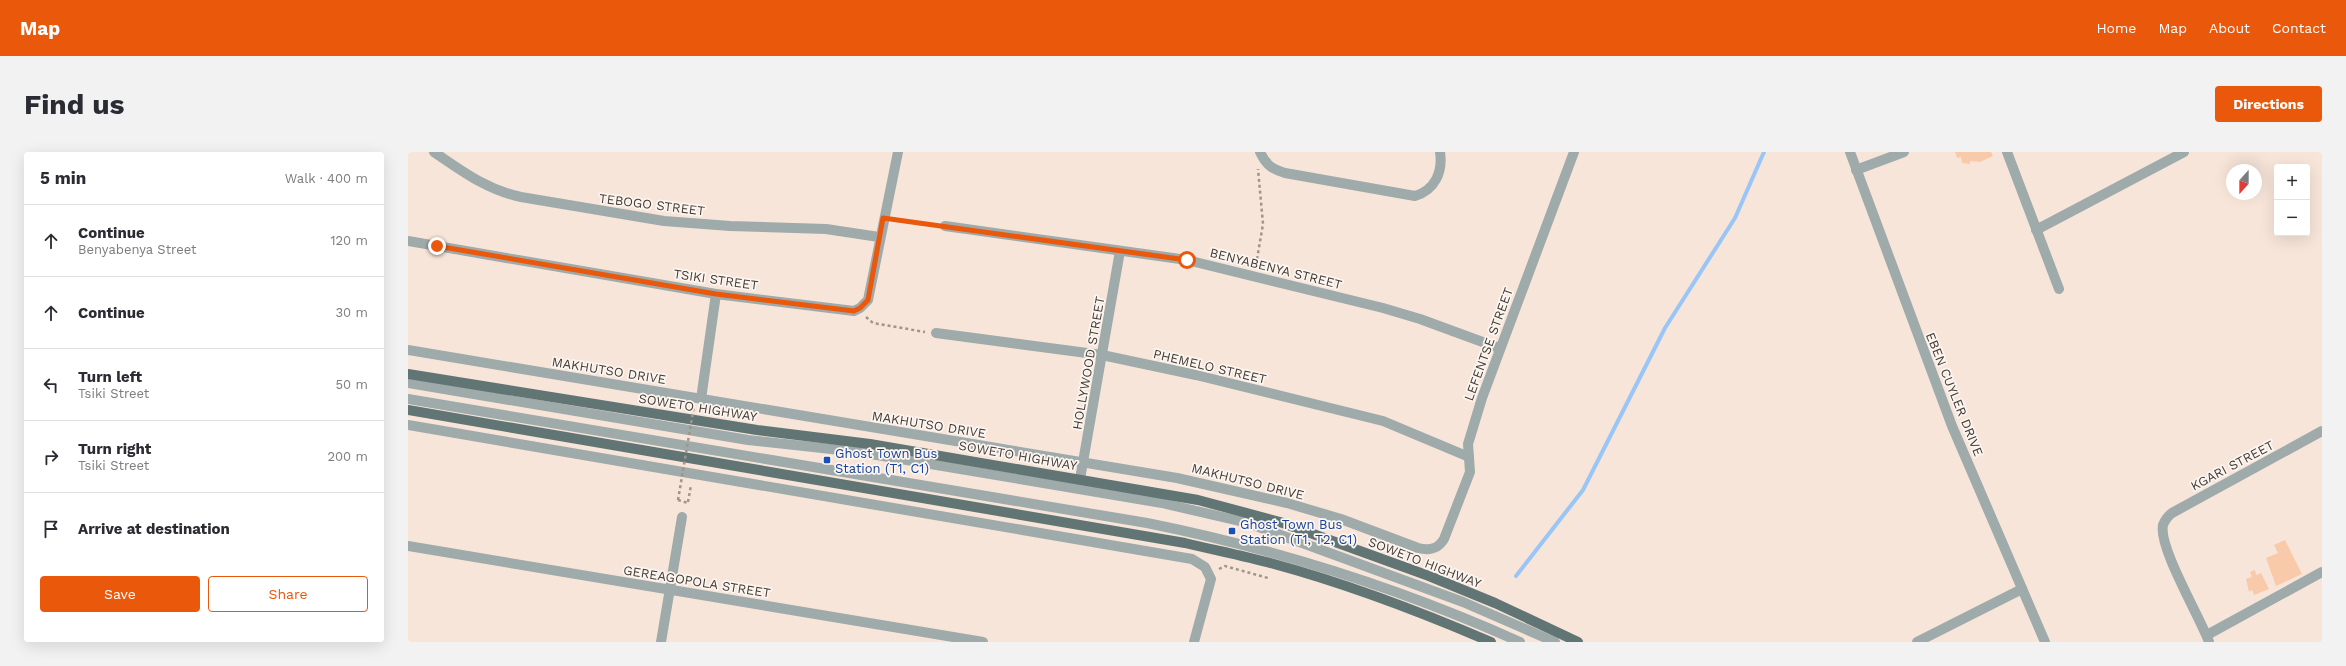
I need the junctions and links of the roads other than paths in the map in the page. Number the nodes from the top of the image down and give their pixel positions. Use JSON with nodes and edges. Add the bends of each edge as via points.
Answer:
{"nodes":[{"id":1,"x":434,"y":152,"type":"edge"},
{"id":2,"x":898,"y":152,"type":"edge"},
{"id":3,"x":1260,"y":152,"type":"edge"},
{"id":4,"x":1440,"y":152,"type":"edge"},
{"id":5,"x":1574,"y":152,"type":"edge"},
{"id":6,"x":1850,"y":152,"type":"edge"},
{"id":7,"x":1904,"y":152,"type":"edge"},
{"id":8,"x":2007,"y":152,"type":"edge"},
{"id":9,"x":2184,"y":152,"type":"edge"},
{"id":10,"x":1856,"y":170,"type":"junction"},
{"id":11,"x":945,"y":226,"type":"road end"},
{"id":12,"x":2036,"y":230,"type":"junction"},
{"id":13,"x":879,"y":237,"type":"junction"},
{"id":14,"x":408,"y":241,"type":"edge"},
{"id":15,"x":1120,"y":251,"type":"junction"},
{"id":16,"x":2059,"y":289,"type":"dead end"},
{"id":17,"x":716,"y":294,"type":"junction"},
{"id":18,"x":936,"y":333,"type":"road end"},
{"id":19,"x":1499,"y":348,"type":"junction"},
{"id":20,"x":408,"y":350,"type":"edge"},
{"id":21,"x":1102,"y":355,"type":"junction"},
{"id":22,"x":408,"y":374,"type":"edge"},
{"id":23,"x":408,"y":383,"type":"edge"},
{"id":24,"x":408,"y":399,"type":"edge"},
{"id":25,"x":698,"y":402,"type":"junction"},
{"id":26,"x":408,"y":410,"type":"edge"},
{"id":27,"x":408,"y":426,"type":"edge"},
{"id":28,"x":2322,"y":432,"type":"edge"},
{"id":29,"x":1469,"y":457,"type":"junction"},
{"id":30,"x":1084,"y":462,"type":"junction"},
{"id":31,"x":1080,"y":479,"type":"junction"},
{"id":32,"x":682,"y":517,"type":"dead end"},
{"id":33,"x":408,"y":546,"type":"edge"},
{"id":34,"x":1438,"y":547,"type":"joint"},
{"id":35,"x":2322,"y":572,"type":"edge"},
{"id":36,"x":2022,"y":589,"type":"junction"},
{"id":37,"x":669,"y":590,"type":"junction"},
{"id":38,"x":2208,"y":639,"type":"edge"},
{"id":39,"x":661,"y":642,"type":"edge"},
{"id":40,"x":982,"y":642,"type":"edge"},
{"id":41,"x":1194,"y":642,"type":"edge"},
{"id":42,"x":1491,"y":642,"type":"edge"},
{"id":43,"x":1520,"y":642,"type":"edge"},
{"id":44,"x":1555,"y":642,"type":"edge"},
{"id":45,"x":1578,"y":642,"type":"edge"},
{"id":46,"x":1918,"y":642,"type":"edge"},
{"id":47,"x":2045,"y":642,"type":"edge"}],
"edges":[{"from":1,"to":13,"type":"street","name":"TEBOGO STREET","via":[[495,190],[528,199],[664,221],[826,230]]},
{"from":2,"to":13,"type":"street"},
{"from":3,"to":4,"type":"street","via":[[1264,162],[1272,169],[1297,176],[1415,196],[1428,190],[1437,178],[1441,167]]},
{"from":5,"to":19,"type":"street","name":"LEFENTSE STREET"},
{"from":6,"to":10,"type":"street","name":"EBEN CUYLER DRIVE"},
{"from":7,"to":10,"type":"street"},
{"from":8,"to":12,"type":"street"},
{"from":9,"to":12,"type":"street"},
{"from":10,"to":36,"type":"street","name":"EBEN CUYLER DRIVE","via":[[1938,389]]},
{"from":11,"to":15,"type":"street","name":"BENYABENYA STREET"},
{"from":12,"to":16,"type":"street"},
{"from":13,"to":17,"type":"street","name":"TSIKI STREET","via":[[868,300],[857,310]]},
{"from":14,"to":17,"type":"street","name":"TSIKI STREET"},
{"from":15,"to":19,"type":"street","name":"BENYABENYA STREET","via":[[1187,260],[1255,275],[1420,319]]},
{"from":15,"to":21,"type":"street","name":"HOLLYWOOD STREET"},
{"from":17,"to":25,"type":"street"},
{"from":18,"to":21,"type":"street","name":"PHEMELO STREET"},
{"from":19,"to":29,"type":"street","name":"LEFENTSE STREET","via":[[1468,444]]},
{"from":20,"to":25,"type":"street","name":"MAKHUTSO DRIVE"},
{"from":21,"to":29,"type":"street","name":"PHEMELO STREET","via":[[1383,420]]},
{"from":21,"to":30,"type":"street","name":"HOLLYWOOD STREET"},
{"from":22,"to":31,"type":"main road","name":"SOWETO HIGHWAY","via":[[758,430],[870,444]]},
{"from":23,"to":44,"type":"street","name":"SOWETO HIGHWAY","via":[[748,440],[859,452],[1217,514],[1463,602]]},
{"from":24,"to":43,"type":"street","via":[[1147,523],[1216,537],[1367,580]]},
{"from":25,"to":30,"type":"street","name":"MAKHUTSO DRIVE"},
{"from":26,"to":42,"type":"main road","via":[[1185,543],[1328,580],[1440,620]]},
{"from":27,"to":41,"type":"street","via":[[1192,559],[1205,567],[1210,574],[1211,583]]},
{"from":28,"to":38,"type":"street","name":"KGARI STREET","via":[[2172,513],[2165,520],[2163,529],[2169,555]]},
{"from":29,"to":34,"type":"street","name":"LEFENTSE STREET","via":[[1471,467],[1468,477],[1446,535]]},
{"from":30,"to":31,"type":"street","name":"HOLLYWOOD STREET"},
{"from":30,"to":34,"type":"street","name":"MAKHUTSO DRIVE","via":[[1177,478],[1287,503],[1341,519],[1418,548],[1429,550]]},
{"from":31,"to":45,"type":"main road","name":"SOWETO HIGHWAY","via":[[1198,500],[1280,522],[1429,576],[1495,603]]},
{"from":32,"to":37,"type":"street"},
{"from":33,"to":37,"type":"street","name":"GEREAGOPOLA STREET"},
{"from":35,"to":38,"type":"street"},
{"from":36,"to":46,"type":"street"},
{"from":36,"to":47,"type":"street","name":"EBEN CUYLER DRIVE"},
{"from":37,"to":39,"type":"street"},
{"from":37,"to":40,"type":"street","name":"GEREAGOPOLA STREET"}]}
